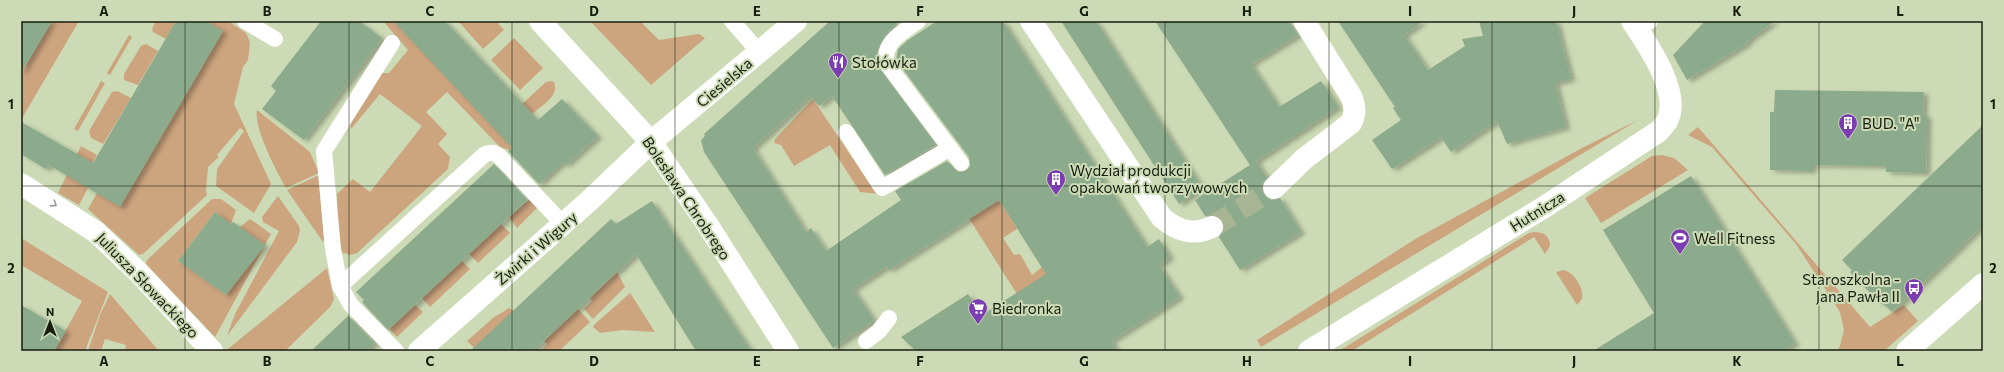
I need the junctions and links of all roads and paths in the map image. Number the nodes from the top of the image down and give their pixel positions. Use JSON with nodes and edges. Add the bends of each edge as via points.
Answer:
{"nodes":[{"id":1,"x":245,"y":21,"type":"edge"},
{"id":2,"x":540,"y":21,"type":"edge"},
{"id":3,"x":732,"y":21,"type":"edge"},
{"id":4,"x":796,"y":21,"type":"edge"},
{"id":5,"x":918,"y":21,"type":"edge"},
{"id":6,"x":1031,"y":21,"type":"edge"},
{"id":7,"x":1304,"y":21,"type":"edge"},
{"id":8,"x":1640,"y":24,"type":"edge"},
{"id":9,"x":275,"y":40,"type":"dead end"},
{"id":10,"x":392,"y":43,"type":"dead end"},
{"id":11,"x":759,"y":52,"type":"junction"},
{"id":12,"x":846,"y":132,"type":"dead end"},
{"id":13,"x":651,"y":142,"type":"junction"},
{"id":14,"x":950,"y":148,"type":"junction"},
{"id":15,"x":960,"y":163,"type":"dead end"},
{"id":16,"x":21,"y":184,"type":"edge"},
{"id":17,"x":1274,"y":188,"type":"tunnel mouth"},
{"id":18,"x":563,"y":224,"type":"junction"},
{"id":19,"x":1212,"y":227,"type":"tunnel mouth"},
{"id":20,"x":1983,"y":284,"type":"edge"},
{"id":21,"x":340,"y":286,"type":"junction"},
{"id":22,"x":889,"y":318,"type":"dead end"},
{"id":23,"x":866,"y":341,"type":"dead end"},
{"id":24,"x":1915,"y":348,"type":"edge"},
{"id":25,"x":212,"y":351,"type":"edge"},
{"id":26,"x":396,"y":351,"type":"edge"},
{"id":27,"x":419,"y":351,"type":"edge"},
{"id":28,"x":788,"y":351,"type":"edge"},
{"id":29,"x":1309,"y":351,"type":"edge"}],
"edges":[{"from":1,"to":9,"type":"lane"},
{"from":2,"to":13,"type":"street","name":"Bolesława Chrobrego"},
{"from":3,"to":11,"type":"lane"},
{"from":4,"to":11,"type":"street","name":"Ciesielska"},
{"from":5,"to":14,"type":"lane","via":[[890,43],[885,56],[887,64]]},
{"from":6,"to":19,"type":"street","via":[[1162,218],[1183,231],[1199,232]]},
{"from":7,"to":17,"type":"street","via":[[1351,96],[1354,116],[1351,122],[1304,159]]},
{"from":8,"to":29,"type":"street","name":"Hutnicza","via":[[1668,86],[1668,120],[1659,131],[1546,206]]},
{"from":10,"to":21,"type":"lane","via":[[324,151],[332,249]]},
{"from":11,"to":13,"type":"street","name":"Ciesielska"},
{"from":12,"to":14,"type":"lane","via":[[882,188]]},
{"from":13,"to":18,"type":"street","name":"Żwirki i Wigury"},
{"from":13,"to":28,"type":"street","name":"Bolesława Chrobrego"},
{"from":14,"to":15,"type":"lane"},
{"from":16,"to":25,"type":"street","name":"Juliusza Słowackiego","one_way":true,"via":[[96,232],[139,273]]},
{"from":18,"to":21,"type":"lane","via":[[499,156],[489,152]]},
{"from":18,"to":27,"type":"street","name":"Żwirki i Wigury"},
{"from":20,"to":24,"type":"street"},
{"from":21,"to":26,"type":"lane","via":[[351,305]]},
{"from":22,"to":23,"type":"lane","via":[[879,331]]}]}
